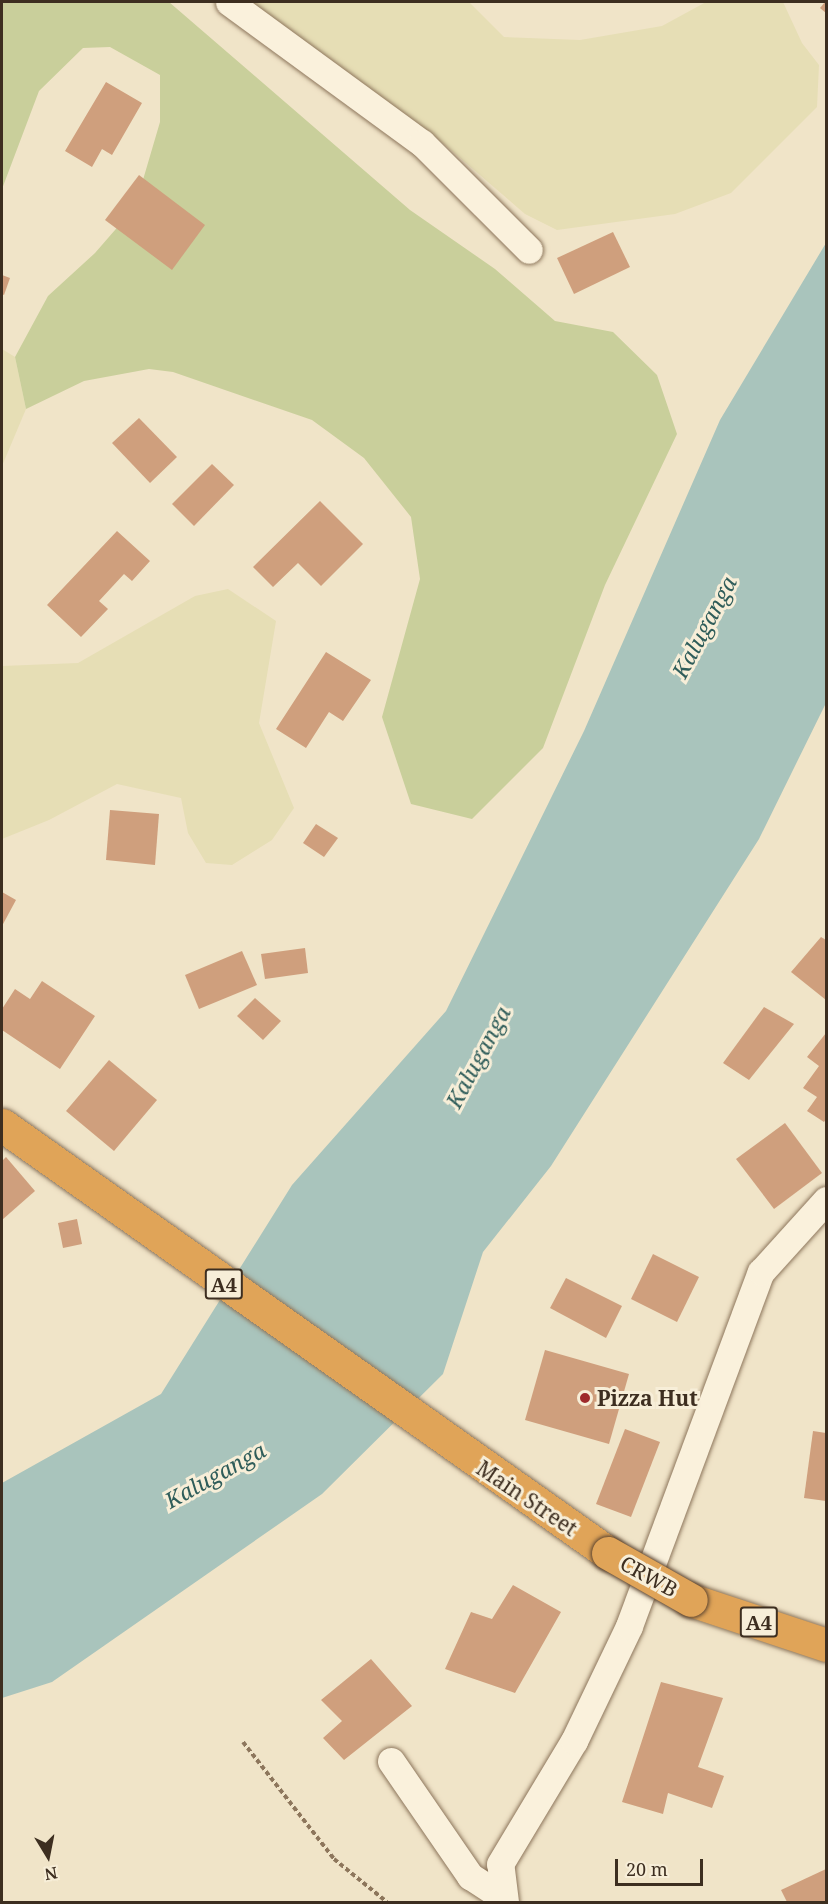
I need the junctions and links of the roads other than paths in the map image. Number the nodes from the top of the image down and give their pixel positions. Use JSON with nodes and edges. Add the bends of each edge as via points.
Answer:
{"nodes":[{"id":1,"x":229,"y":2,"type":"edge"},
{"id":2,"x":529,"y":250,"type":"dead end"},
{"id":3,"x":2,"y":1125,"type":"edge"},
{"id":4,"x":826,"y":1200,"type":"edge"},
{"id":5,"x":608,"y":1553,"type":"joint"},
{"id":6,"x":826,"y":1645,"type":"edge"},
{"id":7,"x":390,"y":1761,"type":"dead end"},
{"id":8,"x":503,"y":1899,"type":"edge"}],
"edges":[{"from":1,"to":2,"type":"street","via":[[422,143]]},
{"from":3,"to":5,"type":"highway","name":"Main Street","number":"A4","via":[[446,1443]]},
{"from":4,"to":8,"type":"street","via":[[761,1272],[628,1626],[574,1742],[500,1864]]},
{"from":5,"to":6,"type":"highway","name":"CRWB","number":"A4","bridge":true,"via":[[691,1600]]},
{"from":7,"to":8,"type":"street","via":[[470,1876]]}]}
